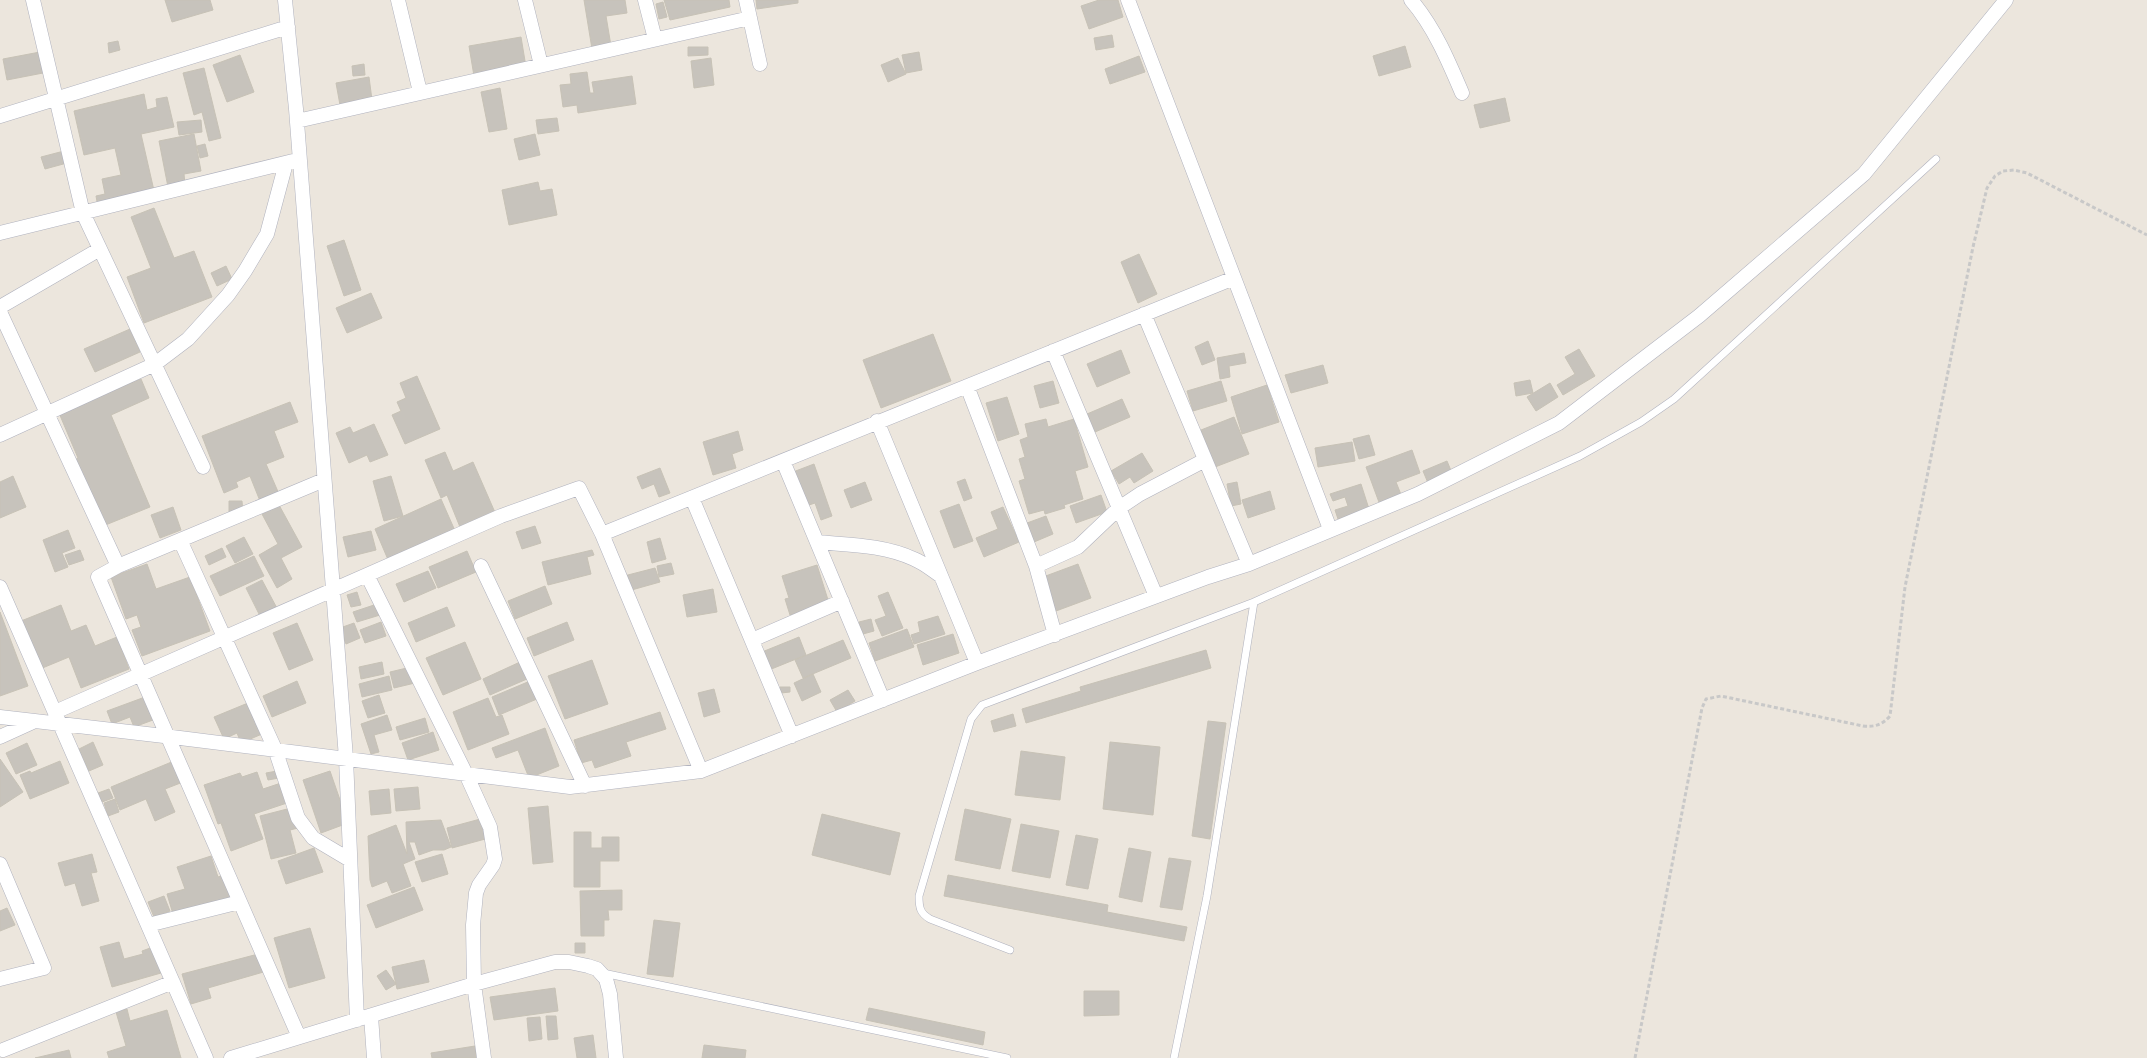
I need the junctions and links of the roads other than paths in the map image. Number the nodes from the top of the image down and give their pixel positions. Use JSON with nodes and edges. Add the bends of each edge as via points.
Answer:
{"nodes":[{"id":1,"x":33,"y":0,"type":"edge"},
{"id":2,"x":286,"y":0,"type":"edge"},
{"id":3,"x":398,"y":0,"type":"edge"},
{"id":4,"x":525,"y":0,"type":"edge"},
{"id":5,"x":645,"y":0,"type":"edge"},
{"id":6,"x":746,"y":0,"type":"edge"},
{"id":7,"x":1128,"y":0,"type":"edge"},
{"id":8,"x":1411,"y":0,"type":"edge"},
{"id":9,"x":2006,"y":0,"type":"edge"},
{"id":10,"x":750,"y":18,"type":"junction"},
{"id":11,"x":288,"y":27,"type":"junction"},
{"id":12,"x":655,"y":39,"type":"junction"},
{"id":13,"x":760,"y":64,"type":"dead end"},
{"id":14,"x":542,"y":65,"type":"junction"},
{"id":15,"x":420,"y":92,"type":"junction"},
{"id":16,"x":1462,"y":93,"type":"dead end"},
{"id":17,"x":56,"y":98,"type":"junction"},
{"id":18,"x":0,"y":116,"type":"edge"},
{"id":19,"x":297,"y":120,"type":"junction"},
{"id":20,"x":1936,"y":159,"type":"dead end"},
{"id":21,"x":293,"y":161,"type":"junction"},
{"id":22,"x":83,"y":213,"type":"junction"},
{"id":23,"x":0,"y":233,"type":"edge"},
{"id":24,"x":100,"y":249,"type":"junction"},
{"id":25,"x":1234,"y":278,"type":"junction"},
{"id":26,"x":0,"y":307,"type":"edge"},
{"id":27,"x":0,"y":312,"type":"edge"},
{"id":28,"x":1144,"y":314,"type":"junction"},
{"id":29,"x":1053,"y":351,"type":"junction"},
{"id":30,"x":155,"y":364,"type":"junction"},
{"id":31,"x":967,"y":386,"type":"junction"},
{"id":32,"x":47,"y":413,"type":"junction"},
{"id":33,"x":877,"y":421,"type":"junction"},
{"id":34,"x":0,"y":435,"type":"edge"},
{"id":35,"x":1205,"y":460,"type":"junction"},
{"id":36,"x":784,"y":461,"type":"junction"},
{"id":37,"x":203,"y":467,"type":"dead end"},
{"id":38,"x":324,"y":480,"type":"junction"},
{"id":39,"x":692,"y":498,"type":"junction"},
{"id":40,"x":1119,"y":508,"type":"junction"},
{"id":41,"x":1330,"y":529,"type":"junction"},
{"id":42,"x":602,"y":534,"type":"junction"},
{"id":43,"x":180,"y":540,"type":"junction"},
{"id":44,"x":817,"y":542,"type":"junction"},
{"id":45,"x":1249,"y":564,"type":"junction"},
{"id":46,"x":118,"y":566,"type":"junction"},
{"id":47,"x":481,"y":566,"type":"dead end"},
{"id":48,"x":1036,"y":566,"type":"junction"},
{"id":49,"x":367,"y":575,"type":"junction"},
{"id":50,"x":941,"y":576,"type":"junction"},
{"id":51,"x":0,"y":587,"type":"edge"},
{"id":52,"x":332,"y":590,"type":"junction"},
{"id":53,"x":1156,"y":596,"type":"junction"},
{"id":54,"x":842,"y":601,"type":"junction"},
{"id":55,"x":1254,"y":602,"type":"junction"},
{"id":56,"x":1055,"y":635,"type":"junction"},
{"id":57,"x":224,"y":638,"type":"junction"},
{"id":58,"x":752,"y":640,"type":"junction"},
{"id":59,"x":977,"y":663,"type":"junction"},
{"id":60,"x":140,"y":674,"type":"junction"},
{"id":61,"x":883,"y":700,"type":"junction"},
{"id":62,"x":0,"y":717,"type":"edge"},
{"id":63,"x":57,"y":718,"type":"junction"},
{"id":64,"x":35,"y":721,"type":"junction"},
{"id":65,"x":167,"y":736,"type":"junction"},
{"id":66,"x":792,"y":736,"type":"junction"},
{"id":67,"x":0,"y":737,"type":"edge"},
{"id":68,"x":275,"y":750,"type":"junction"},
{"id":69,"x":346,"y":758,"type":"junction"},
{"id":70,"x":701,"y":771,"type":"junction"},
{"id":71,"x":466,"y":774,"type":"junction"},
{"id":72,"x":585,"y":786,"type":"junction"},
{"id":73,"x":350,"y":860,"type":"junction"},
{"id":74,"x":0,"y":864,"type":"edge"},
{"id":75,"x":240,"y":902,"type":"junction"},
{"id":76,"x":148,"y":925,"type":"junction"},
{"id":77,"x":1010,"y":950,"type":"dead end"},
{"id":78,"x":602,"y":973,"type":"junction"},
{"id":79,"x":0,"y":979,"type":"edge"},
{"id":80,"x":173,"y":982,"type":"junction"},
{"id":81,"x":474,"y":984,"type":"junction"},
{"id":82,"x":371,"y":1016,"type":"junction"},
{"id":83,"x":357,"y":1020,"type":"junction"},
{"id":84,"x":299,"y":1037,"type":"junction"},
{"id":85,"x":3,"y":1050,"type":"edge"},
{"id":86,"x":206,"y":1058,"type":"edge"},
{"id":87,"x":231,"y":1058,"type":"edge"},
{"id":88,"x":374,"y":1058,"type":"edge"},
{"id":89,"x":484,"y":1058,"type":"edge"},
{"id":90,"x":616,"y":1058,"type":"edge"},
{"id":91,"x":1007,"y":1058,"type":"edge"},
{"id":92,"x":1174,"y":1058,"type":"edge"}],
"edges":[{"from":1,"to":17,"type":"street"},
{"from":2,"to":11,"type":"street"},
{"from":3,"to":15,"type":"street"},
{"from":4,"to":14,"type":"street"},
{"from":5,"to":12,"type":"street"},
{"from":6,"to":10,"type":"street"},
{"from":7,"to":25,"type":"street"},
{"from":8,"to":16,"type":"street","via":[[1434,32]]},
{"from":9,"to":41,"type":"street","via":[[1864,174],[1699,316],[1559,423],[1418,494]]},
{"from":10,"to":12,"type":"street"},
{"from":10,"to":13,"type":"street"},
{"from":11,"to":17,"type":"street"},
{"from":11,"to":19,"type":"street"},
{"from":12,"to":14,"type":"street"},
{"from":14,"to":15,"type":"street"},
{"from":15,"to":19,"type":"street"},
{"from":17,"to":18,"type":"street"},
{"from":17,"to":22,"type":"street"},
{"from":19,"to":21,"type":"street"},
{"from":20,"to":55,"type":"lane","via":[[1687,388],[1641,422],[1580,456]]},
{"from":21,"to":22,"type":"street"},
{"from":21,"to":30,"type":"street","via":[[267,234],[245,272],[188,339]]},
{"from":21,"to":38,"type":"street"},
{"from":22,"to":23,"type":"street"},
{"from":22,"to":24,"type":"street"},
{"from":24,"to":26,"type":"street"},
{"from":24,"to":30,"type":"street"},
{"from":25,"to":28,"type":"street"},
{"from":25,"to":41,"type":"street"},
{"from":27,"to":32,"type":"street"},
{"from":28,"to":29,"type":"street"},
{"from":28,"to":35,"type":"street"},
{"from":29,"to":31,"type":"street"},
{"from":29,"to":40,"type":"street"},
{"from":30,"to":32,"type":"street"},
{"from":30,"to":37,"type":"street"},
{"from":31,"to":33,"type":"street"},
{"from":31,"to":48,"type":"street"},
{"from":32,"to":34,"type":"street"},
{"from":32,"to":46,"type":"street"},
{"from":33,"to":36,"type":"street"},
{"from":33,"to":50,"type":"street"},
{"from":35,"to":40,"type":"street"},
{"from":35,"to":45,"type":"street"},
{"from":36,"to":39,"type":"street"},
{"from":36,"to":44,"type":"street"},
{"from":38,"to":43,"type":"street"},
{"from":38,"to":52,"type":"street"},
{"from":39,"to":42,"type":"street"},
{"from":39,"to":58,"type":"street"},
{"from":40,"to":48,"type":"street","via":[[1078,546]]},
{"from":40,"to":53,"type":"street"},
{"from":41,"to":45,"type":"street"},
{"from":42,"to":49,"type":"street","via":[[578,488],[502,516]]},
{"from":42,"to":70,"type":"street"},
{"from":43,"to":46,"type":"street"},
{"from":43,"to":57,"type":"street"},
{"from":44,"to":50,"type":"street","via":[[897,552],[916,559]]},
{"from":44,"to":54,"type":"street"},
{"from":45,"to":53,"type":"street"},
{"from":46,"to":60,"type":"street","via":[[98,577]]},
{"from":47,"to":72,"type":"street"},
{"from":48,"to":56,"type":"street"},
{"from":49,"to":52,"type":"street"},
{"from":49,"to":71,"type":"street"},
{"from":50,"to":59,"type":"street"},
{"from":51,"to":63,"type":"street"},
{"from":52,"to":57,"type":"street"},
{"from":52,"to":69,"type":"street"},
{"from":53,"to":56,"type":"street"},
{"from":54,"to":58,"type":"street"},
{"from":54,"to":61,"type":"street"},
{"from":55,"to":77,"type":"lane","via":[[993,700],[976,711],[957,766],[919,904],[923,915],[930,919]]},
{"from":55,"to":92,"type":"lane","via":[[1207,896]]},
{"from":56,"to":59,"type":"street"},
{"from":57,"to":60,"type":"street"},
{"from":57,"to":68,"type":"street"},
{"from":58,"to":66,"type":"street"},
{"from":59,"to":61,"type":"street"},
{"from":60,"to":63,"type":"street"},
{"from":60,"to":65,"type":"street"},
{"from":61,"to":66,"type":"street"},
{"from":62,"to":64,"type":"street"},
{"from":63,"to":64,"type":"street"},
{"from":63,"to":65,"type":"street"},
{"from":63,"to":76,"type":"street"},
{"from":64,"to":67,"type":"street"},
{"from":65,"to":68,"type":"street"},
{"from":65,"to":75,"type":"street"},
{"from":66,"to":70,"type":"street"},
{"from":68,"to":69,"type":"street"},
{"from":68,"to":73,"type":"street","via":[[305,830],[323,846]]},
{"from":69,"to":71,"type":"street"},
{"from":69,"to":73,"type":"street"},
{"from":70,"to":72,"type":"street"},
{"from":71,"to":72,"type":"street"},
{"from":71,"to":81,"type":"street","via":[[490,827],[495,853],[493,866],[476,893]]},
{"from":73,"to":83,"type":"street"},
{"from":74,"to":79,"type":"street","via":[[44,968]]},
{"from":75,"to":76,"type":"street"},
{"from":75,"to":84,"type":"street"},
{"from":76,"to":80,"type":"street"},
{"from":78,"to":81,"type":"street","via":[[588,966],[555,962]]},
{"from":78,"to":90,"type":"street","via":[[610,994]]},
{"from":78,"to":91,"type":"lane"},
{"from":80,"to":85,"type":"street"},
{"from":80,"to":86,"type":"street"},
{"from":81,"to":82,"type":"street"},
{"from":81,"to":89,"type":"street"},
{"from":82,"to":83,"type":"street"},
{"from":82,"to":88,"type":"street"},
{"from":83,"to":84,"type":"street"},
{"from":84,"to":87,"type":"street"}]}
